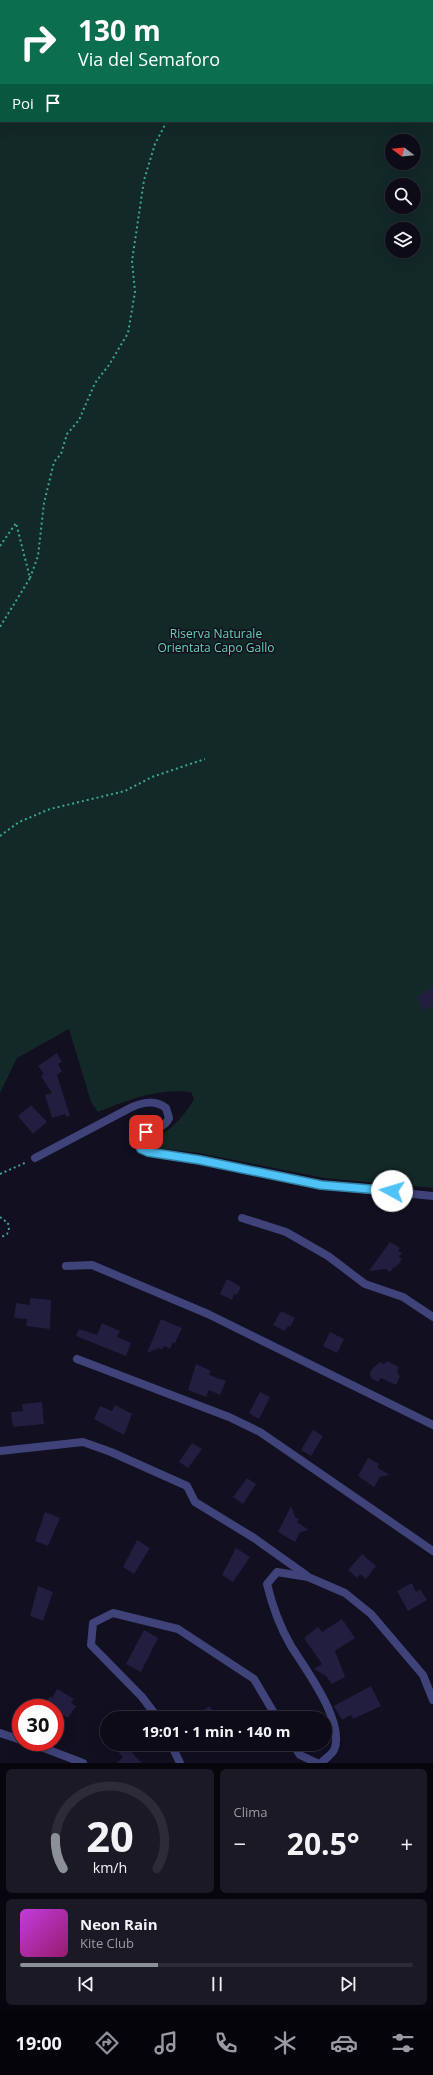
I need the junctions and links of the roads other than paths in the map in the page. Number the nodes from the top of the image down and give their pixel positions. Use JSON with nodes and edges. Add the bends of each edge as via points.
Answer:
{"nodes":[{"id":1,"x":36,"y":1158,"type":"road end"},
{"id":2,"x":433,"y":1196,"type":"edge"},
{"id":3,"x":242,"y":1218,"type":"dead end"},
{"id":4,"x":66,"y":1266,"type":"dead end"},
{"id":5,"x":433,"y":1317,"type":"edge"},
{"id":6,"x":77,"y":1359,"type":"dead end"},
{"id":7,"x":433,"y":1424,"type":"edge"},
{"id":8,"x":0,"y":1451,"type":"edge"},
{"id":9,"x":433,"y":1551,"type":"edge"},
{"id":10,"x":308,"y":1577,"type":"junction"},
{"id":11,"x":433,"y":1700,"type":"edge"},
{"id":12,"x":153,"y":1711,"type":"edge"},
{"id":13,"x":273,"y":1711,"type":"edge"},
{"id":14,"x":0,"y":1733,"type":"edge"},
{"id":15,"x":12,"y":1737,"type":"edge"},
{"id":16,"x":52,"y":1751,"type":"edge"},
{"id":17,"x":174,"y":1751,"type":"edge"},
{"id":18,"x":297,"y":1751,"type":"edge"},
{"id":19,"x":84,"y":1763,"type":"edge"},
{"id":20,"x":180,"y":1763,"type":"edge"},
{"id":21,"x":317,"y":1763,"type":"edge"},
{"id":22,"x":321,"y":1763,"type":"edge"}],
"edges":[{"from":1,"to":2,"type":"street","via":[[132,1107],[143,1102],[152,1102],[166,1108],[169,1118],[164,1126],[146,1132],[141,1137],[140,1146],[148,1152],[321,1185]]},
{"from":3,"to":5,"type":"street","via":[[286,1232],[328,1256],[365,1284],[403,1297]]},
{"from":4,"to":7,"type":"street","via":[[92,1265],[208,1314]]},
{"from":6,"to":9,"type":"street","via":[[229,1417],[260,1432]]},
{"from":8,"to":10,"type":"street","via":[[83,1442],[111,1452],[187,1486],[195,1502],[254,1538]]},
{"from":10,"to":11,"type":"street","via":[[345,1593],[371,1614],[423,1676]]},
{"from":10,"to":22,"type":"street","via":[[277,1572],[267,1584],[272,1605],[291,1645],[323,1698],[336,1730],[334,1750]]},
{"from":12,"to":13,"type":"street","via":[[91,1645],[92,1623],[113,1613],[178,1629],[254,1679]]},
{"from":14,"to":15,"type":"street"},
{"from":16,"to":19,"type":"street"},
{"from":17,"to":20,"type":"street"},
{"from":18,"to":21,"type":"street"}]}
